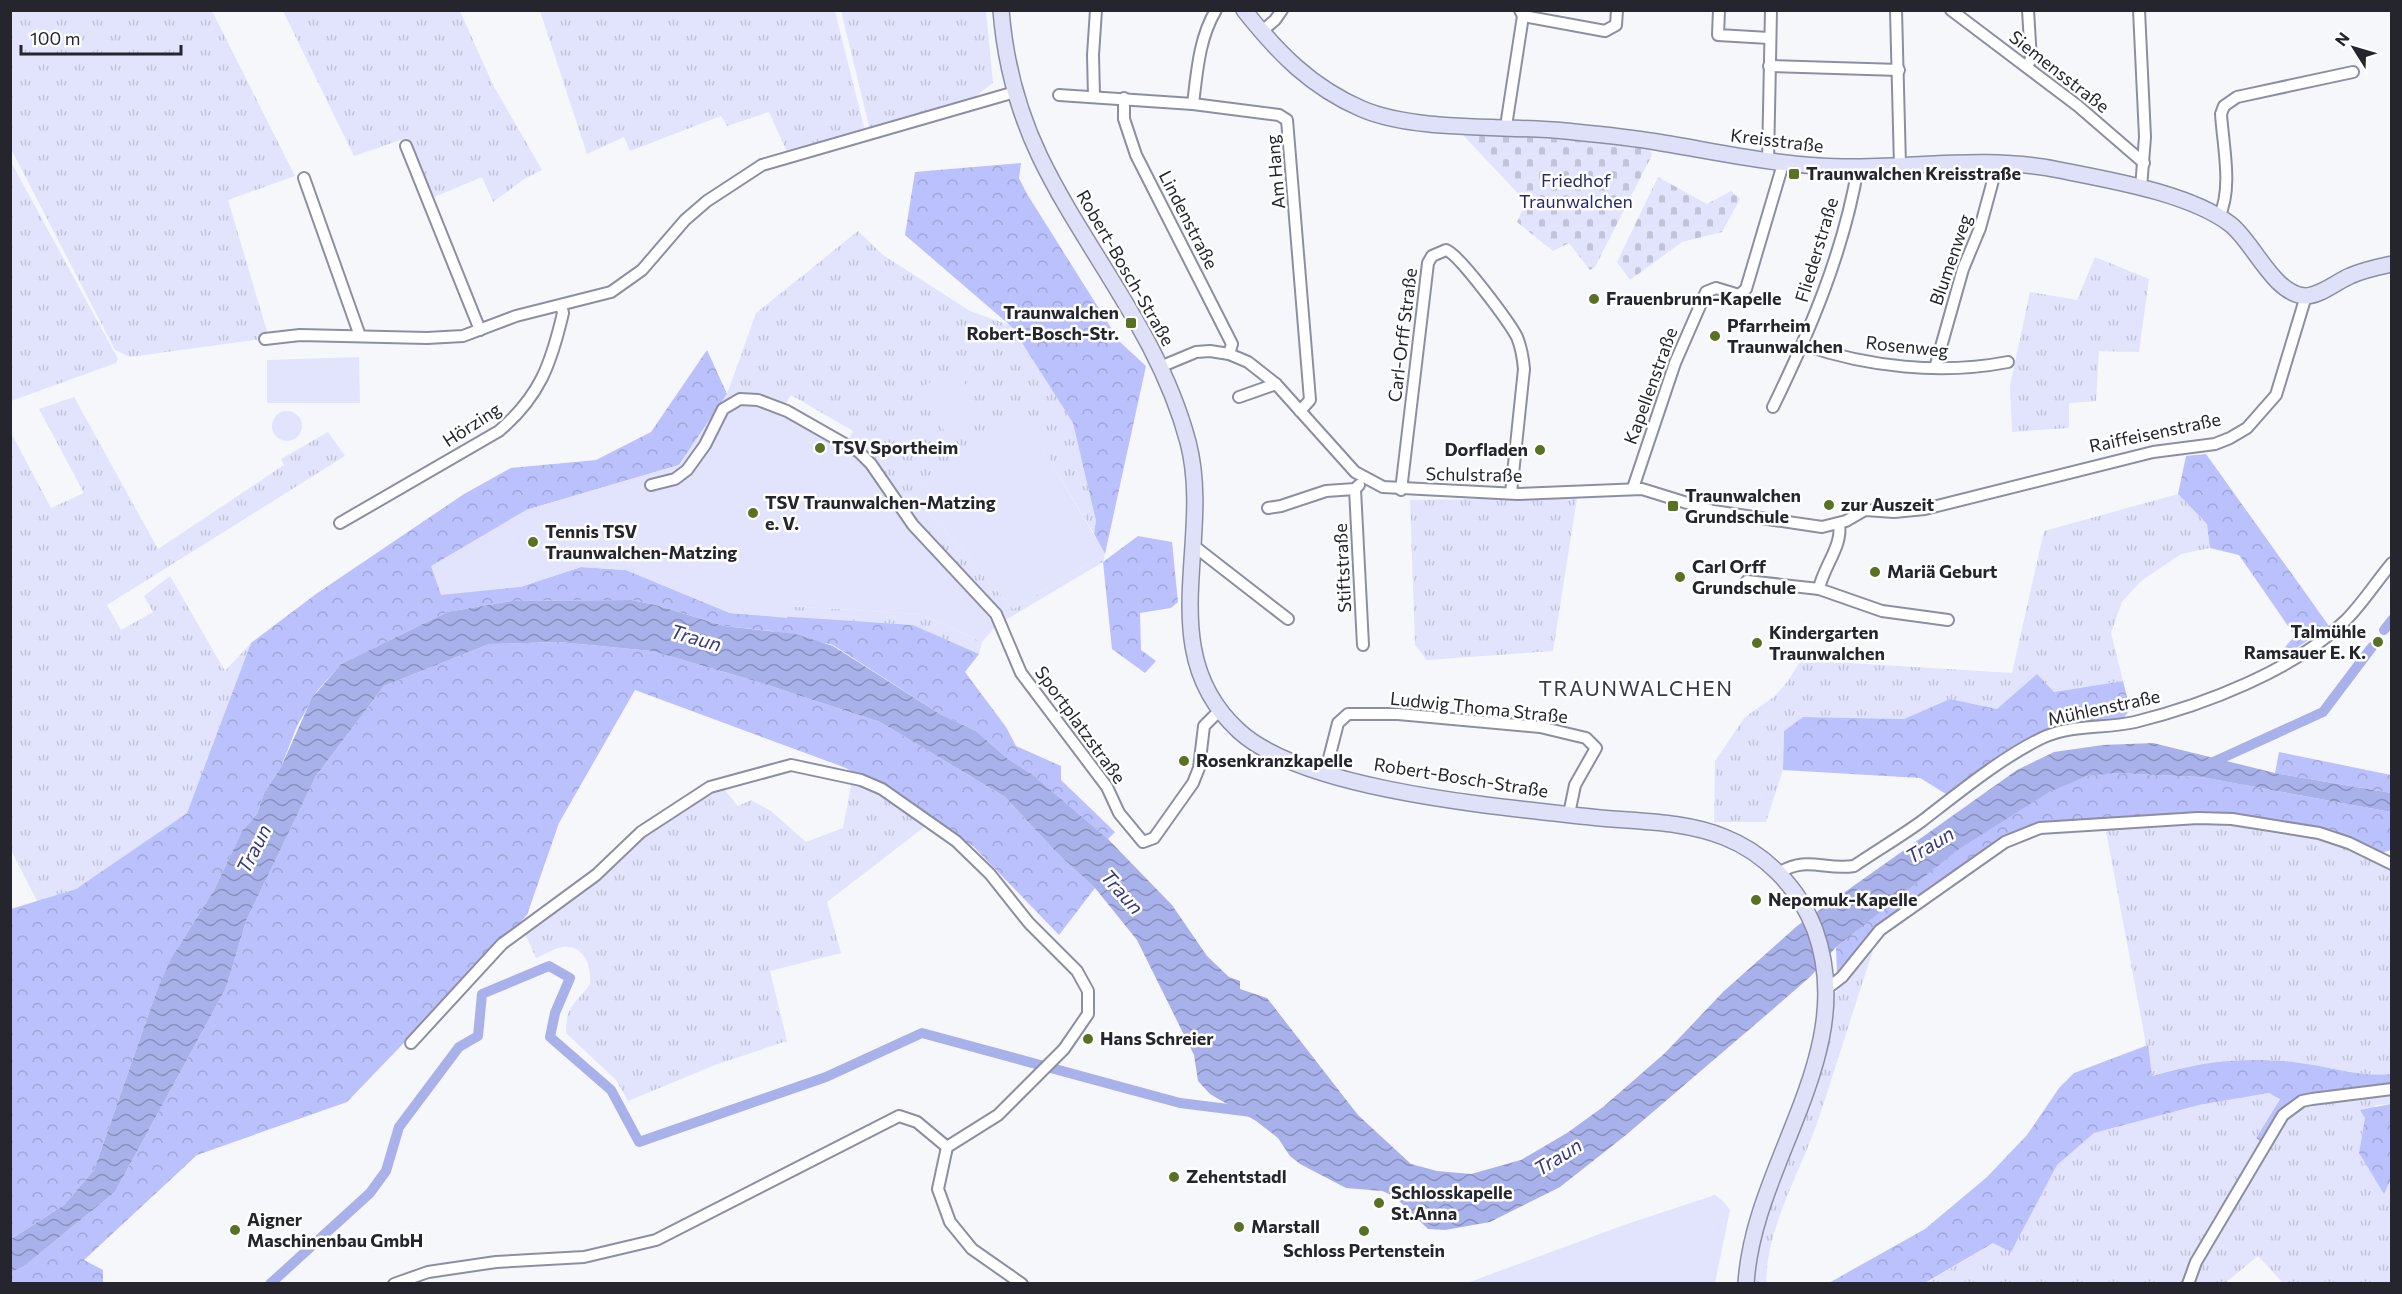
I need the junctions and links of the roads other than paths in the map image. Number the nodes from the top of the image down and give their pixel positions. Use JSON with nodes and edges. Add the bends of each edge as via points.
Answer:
{"nodes":[{"id":1,"x":1001,"y":10,"type":"edge"},
{"id":2,"x":1096,"y":10,"type":"edge"},
{"id":3,"x":1216,"y":10,"type":"edge"},
{"id":4,"x":1244,"y":10,"type":"edge"},
{"id":5,"x":1282,"y":10,"type":"edge"},
{"id":6,"x":1617,"y":10,"type":"edge"},
{"id":7,"x":1719,"y":10,"type":"edge"},
{"id":8,"x":1771,"y":10,"type":"edge"},
{"id":9,"x":1896,"y":10,"type":"edge"},
{"id":10,"x":1951,"y":10,"type":"edge"},
{"id":11,"x":2028,"y":10,"type":"edge"},
{"id":12,"x":2139,"y":10,"type":"edge"},
{"id":13,"x":1522,"y":13,"type":"edge"},
{"id":14,"x":1261,"y":32,"type":"junction"},
{"id":15,"x":1770,"y":38,"type":"junction"},
{"id":16,"x":1769,"y":66,"type":"junction"},
{"id":17,"x":2026,"y":66,"type":"junction"},
{"id":18,"x":1899,"y":70,"type":"junction"},
{"id":19,"x":2353,"y":72,"type":"dead end"},
{"id":20,"x":1015,"y":92,"type":"junction"},
{"id":21,"x":1059,"y":95,"type":"dead end"},
{"id":22,"x":1094,"y":96,"type":"junction"},
{"id":23,"x":1124,"y":98,"type":"junction"},
{"id":24,"x":1193,"y":104,"type":"junction"},
{"id":25,"x":1506,"y":126,"type":"junction"},
{"id":26,"x":406,"y":146,"type":"dead end"},
{"id":27,"x":1998,"y":162,"type":"junction"},
{"id":28,"x":1775,"y":163,"type":"junction"},
{"id":29,"x":2144,"y":163,"type":"junction"},
{"id":30,"x":1900,"y":166,"type":"junction"},
{"id":31,"x":1858,"y":167,"type":"junction"},
{"id":32,"x":304,"y":177,"type":"dead end"},
{"id":33,"x":2141,"y":188,"type":"junction"},
{"id":34,"x":2219,"y":218,"type":"junction"},
{"id":35,"x":2391,"y":264,"type":"edge"},
{"id":36,"x":2306,"y":296,"type":"junction"},
{"id":37,"x":561,"y":305,"type":"junction"},
{"id":38,"x":480,"y":330,"type":"junction"},
{"id":39,"x":360,"y":336,"type":"junction"},
{"id":40,"x":266,"y":339,"type":"dead end"},
{"id":41,"x":1804,"y":345,"type":"junction"},
{"id":42,"x":1230,"y":354,"type":"junction"},
{"id":43,"x":2008,"y":362,"type":"dead end"},
{"id":44,"x":1160,"y":367,"type":"junction"},
{"id":45,"x":1935,"y":368,"type":"junction"},
{"id":46,"x":1276,"y":384,"type":"junction"},
{"id":47,"x":1239,"y":398,"type":"dead end"},
{"id":48,"x":1773,"y":407,"type":"dead end"},
{"id":49,"x":1300,"y":411,"type":"junction"},
{"id":50,"x":1365,"y":479,"type":"junction"},
{"id":51,"x":651,"y":485,"type":"dead end"},
{"id":52,"x":1633,"y":488,"type":"junction"},
{"id":53,"x":1355,"y":489,"type":"junction"},
{"id":54,"x":1401,"y":490,"type":"junction"},
{"id":55,"x":1511,"y":493,"type":"junction"},
{"id":56,"x":1268,"y":508,"type":"dead end"},
{"id":57,"x":340,"y":523,"type":"dead end"},
{"id":58,"x":1839,"y":524,"type":"junction"},
{"id":59,"x":1194,"y":546,"type":"junction"},
{"id":60,"x":2391,"y":563,"type":"edge"},
{"id":61,"x":1747,"y":581,"type":"dead end"},
{"id":62,"x":1819,"y":589,"type":"junction"},
{"id":63,"x":1288,"y":619,"type":"dead end"},
{"id":64,"x":1948,"y":620,"type":"dead end"},
{"id":65,"x":1363,"y":645,"type":"dead end"},
{"id":66,"x":1220,"y":710,"type":"junction"},
{"id":67,"x":1325,"y":774,"type":"junction"},
{"id":68,"x":1569,"y":814,"type":"junction"},
{"id":69,"x":2391,"y":864,"type":"edge"},
{"id":70,"x":1779,"y":873,"type":"junction"},
{"id":71,"x":1825,"y":990,"type":"junction"},
{"id":72,"x":411,"y":1043,"type":"dead end"},
{"id":73,"x":2391,"y":1089,"type":"edge"},
{"id":74,"x":947,"y":1147,"type":"junction"},
{"id":75,"x":394,"y":1284,"type":"edge"},
{"id":76,"x":1022,"y":1284,"type":"edge"},
{"id":77,"x":1746,"y":1284,"type":"edge"},
{"id":78,"x":2188,"y":1284,"type":"edge"}],
"edges":[{"from":1,"to":20,"type":"main road","name":"Robert-Bosch-Straße"},
{"from":2,"to":22,"type":"street"},
{"from":3,"to":24,"type":"street","via":[[1200,52]]},
{"from":4,"to":14,"type":"main road","name":"Kreisstraße"},
{"from":5,"to":14,"type":"street"},
{"from":6,"to":13,"type":"street","via":[[1616,25],[1605,31]]},
{"from":7,"to":15,"type":"street","via":[[1718,35]]},
{"from":8,"to":15,"type":"street"},
{"from":9,"to":18,"type":"street"},
{"from":10,"to":17,"type":"street","name":"Siemensstraße"},
{"from":11,"to":17,"type":"street","via":[[2031,60]]},
{"from":12,"to":29,"type":"street"},
{"from":13,"to":25,"type":"street"},
{"from":14,"to":25,"type":"main road","name":"Kreisstraße","via":[[1305,77],[1364,110],[1421,123]]},
{"from":15,"to":16,"type":"street"},
{"from":16,"to":18,"type":"street"},
{"from":16,"to":28,"type":"street"},
{"from":17,"to":29,"type":"street","name":"Siemensstraße"},
{"from":18,"to":30,"type":"street"},
{"from":19,"to":34,"type":"street","via":[[2237,97],[2224,106],[2226,191]]},
{"from":20,"to":37,"type":"street","via":[[790,155],[744,175],[685,220],[642,270],[611,292]]},
{"from":20,"to":44,"type":"main road","name":"Robert-Bosch-Straße","via":[[1054,184],[1117,285]]},
{"from":21,"to":22,"type":"street","name":"Am Hang"},
{"from":22,"to":23,"type":"street","name":"Am Hang"},
{"from":23,"to":24,"type":"street","name":"Am Hang"},
{"from":23,"to":42,"type":"street","name":"Lindenstraße","via":[[1124,119],[1136,155],[1232,344]]},
{"from":24,"to":49,"type":"street","name":"Am Hang","via":[[1279,115],[1287,120],[1310,400]]},
{"from":25,"to":28,"type":"main road","name":"Kreisstraße","via":[[1652,141]]},
{"from":26,"to":38,"type":"street"},
{"from":27,"to":30,"type":"main road","name":"Kreisstraße"},
{"from":27,"to":33,"type":"main road","name":"Kreisstraße","via":[[2053,168]]},
{"from":27,"to":45,"type":"street","name":"Blumenweg"},
{"from":28,"to":31,"type":"main road","name":"Kreisstraße"},
{"from":28,"to":52,"type":"street","name":"Kapellenstraße","via":[[1746,289],[1739,296],[1716,288],[1706,292],[1675,363]]},
{"from":29,"to":33,"type":"street"},
{"from":30,"to":31,"type":"main road","name":"Kreisstraße"},
{"from":31,"to":41,"type":"street","name":"Fliederstraße","via":[[1838,247]]},
{"from":32,"to":39,"type":"street"},
{"from":33,"to":34,"type":"main road","name":"Kreisstraße"},
{"from":34,"to":36,"type":"main road","name":"Kreisstraße","via":[[2236,229],[2282,284]]},
{"from":35,"to":36,"type":"main road","via":[[2350,275]]},
{"from":36,"to":58,"type":"street","name":"Raiffeisenstraße","via":[[2276,395],[2247,428],[2230,438],[2215,444],[2153,452],[1925,508],[1864,510]]},
{"from":37,"to":38,"type":"street"},
{"from":37,"to":57,"type":"street","name":"Hörzing","via":[[563,313],[548,371],[513,419],[499,431]]},
{"from":38,"to":39,"type":"street","via":[[463,336],[427,338]]},
{"from":39,"to":40,"type":"street","via":[[300,334]]},
{"from":41,"to":45,"type":"street","name":"Rosenweg","via":[[1849,357]]},
{"from":41,"to":48,"type":"street","name":"Fliederstraße"},
{"from":42,"to":44,"type":"street","name":"Schulstraße","via":[[1196,352]]},
{"from":42,"to":46,"type":"street","name":"Schulstraße","via":[[1248,362]]},
{"from":43,"to":45,"type":"street","name":"Rosenweg"},
{"from":44,"to":59,"type":"main road","name":"Robert-Bosch-Straße","via":[[1193,460],[1197,508]]},
{"from":46,"to":47,"type":"street"},
{"from":46,"to":49,"type":"street","name":"Schulstraße"},
{"from":49,"to":50,"type":"street","name":"Schulstraße"},
{"from":50,"to":53,"type":"street"},
{"from":50,"to":54,"type":"street","name":"Schulstraße"},
{"from":51,"to":66,"type":"street","name":"Sportplatzstraße","via":[[675,479],[687,470],[723,409],[740,399],[758,400],[787,411],[859,452],[913,525],[996,614],[1021,672],[1039,700],[1107,787],[1119,813],[1143,842],[1154,838],[1189,789],[1199,768],[1204,726]]},
{"from":52,"to":55,"type":"street","name":"Schulstraße"},
{"from":52,"to":58,"type":"street","name":"Schulstraße","via":[[1731,514],[1814,526]]},
{"from":53,"to":56,"type":"street","via":[[1326,491]]},
{"from":53,"to":65,"type":"street","name":"Stiftstraße"},
{"from":54,"to":55,"type":"street","name":"Schulstraße"},
{"from":54,"to":55,"type":"street","name":"Carl-Orff Straße","via":[[1428,263],[1436,253],[1446,250],[1460,260],[1516,336],[1522,355],[1524,369]]},
{"from":58,"to":62,"type":"street","via":[[1840,537],[1822,573]]},
{"from":59,"to":63,"type":"street"},
{"from":59,"to":66,"type":"main road","name":"Robert-Bosch-Straße","via":[[1191,639],[1199,673]]},
{"from":60,"to":70,"type":"street","name":"Mühlenstraße","via":[[2345,621],[2289,662],[2156,717],[2074,729],[2041,739],[1854,866],[1800,863]]},
{"from":61,"to":62,"type":"street"},
{"from":62,"to":64,"type":"street","via":[[1882,611]]},
{"from":66,"to":67,"type":"main road","name":"Robert-Bosch-Straße","via":[[1238,731],[1263,749]]},
{"from":67,"to":68,"type":"main road","name":"Robert-Bosch-Straße","via":[[1453,799]]},
{"from":67,"to":68,"type":"street","name":"Ludwig Thoma Straße","via":[[1338,723],[1355,713],[1540,727],[1586,738],[1596,748],[1575,785]]},
{"from":68,"to":70,"type":"main road","name":"Robert-Bosch-Straße","via":[[1695,828],[1743,846]]},
{"from":69,"to":71,"type":"street","via":[[2319,833],[2232,819],[2040,828],[2005,843],[1880,930],[1842,977]]},
{"from":70,"to":71,"type":"main road","name":"Robert-Bosch-Straße","via":[[1796,894],[1814,930]]},
{"from":71,"to":77,"type":"main road","name":"Robert-Bosch-Straße","via":[[1821,1039],[1814,1066],[1760,1212]]},
{"from":72,"to":74,"type":"street","via":[[502,944],[596,875],[641,832],[710,787],[791,765],[861,780],[882,789],[956,841],[1077,971],[1088,991],[1088,1014],[1053,1062],[998,1115]]},
{"from":73,"to":78,"type":"street","via":[[2302,1101],[2283,1115],[2196,1262]]},
{"from":74,"to":75,"type":"street","via":[[918,1122],[899,1116],[656,1239],[584,1257],[496,1262],[428,1272]]},
{"from":74,"to":76,"type":"street","via":[[938,1189],[950,1222],[972,1249]]}]}
